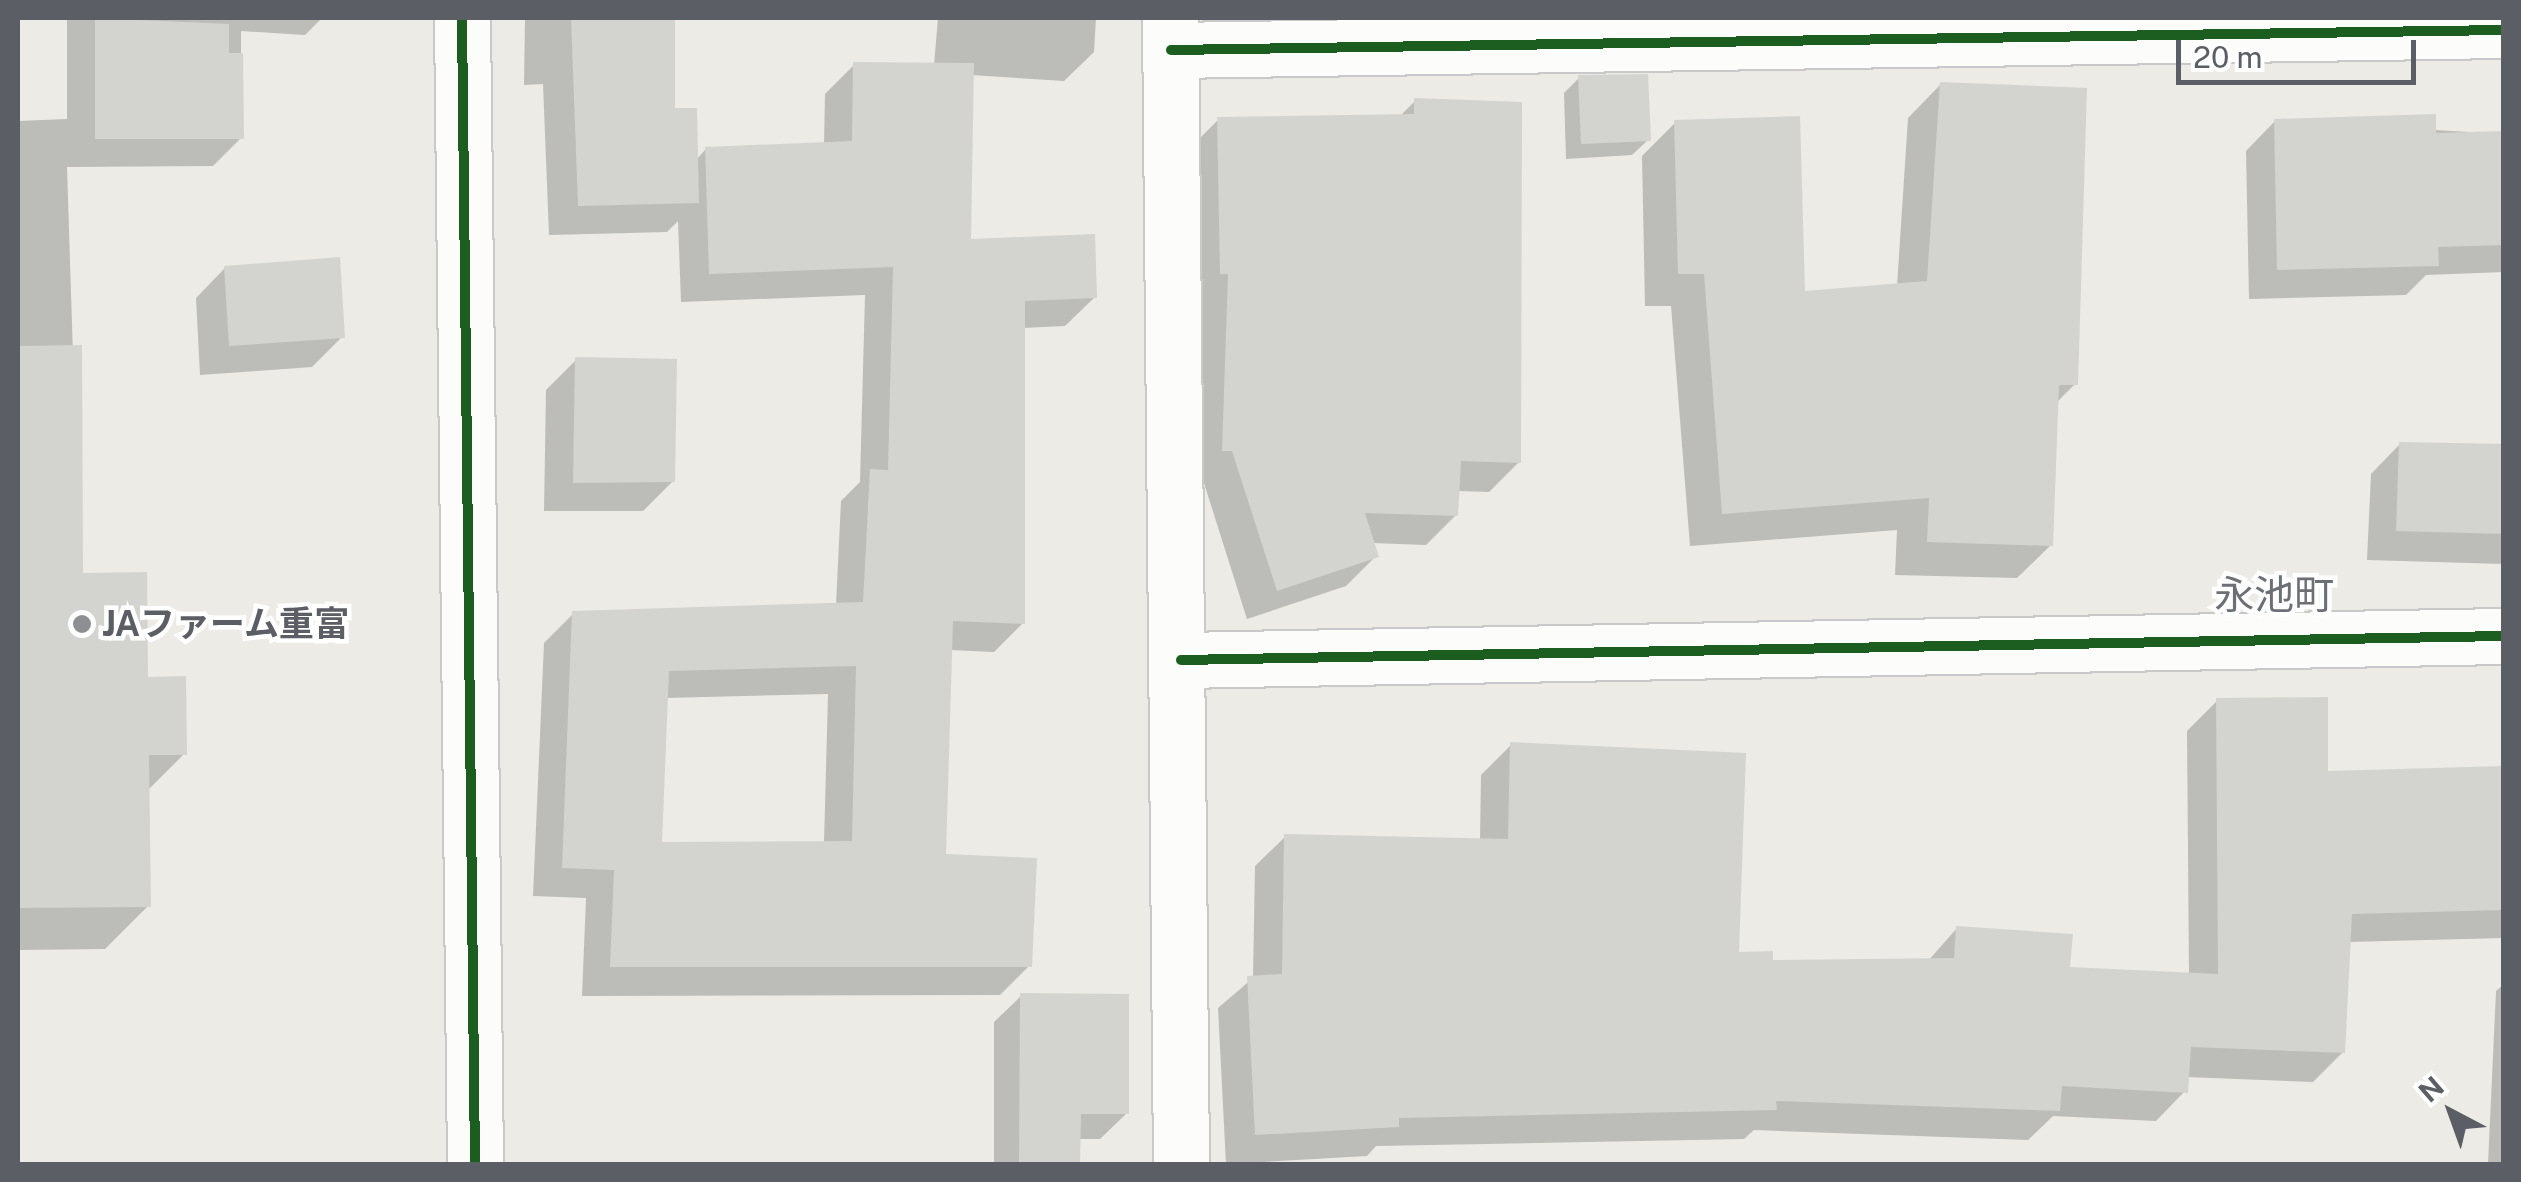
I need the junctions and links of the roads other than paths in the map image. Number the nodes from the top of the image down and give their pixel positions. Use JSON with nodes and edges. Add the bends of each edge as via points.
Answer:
{"nodes":[{"id":1,"x":462,"y":18,"type":"edge"},
{"id":2,"x":2504,"y":30,"type":"edge"},
{"id":3,"x":1170,"y":34,"type":"edge"},
{"id":4,"x":2504,"y":636,"type":"edge"},
{"id":5,"x":1181,"y":660,"type":"junction"},
{"id":6,"x":474,"y":1164,"type":"edge"},
{"id":7,"x":1181,"y":1164,"type":"edge"}],
"edges":[{"from":1,"to":6,"type":"street"},
{"from":2,"to":3,"type":"street"},
{"from":3,"to":5,"type":"street"},
{"from":4,"to":5,"type":"street"},
{"from":5,"to":7,"type":"street"}]}
